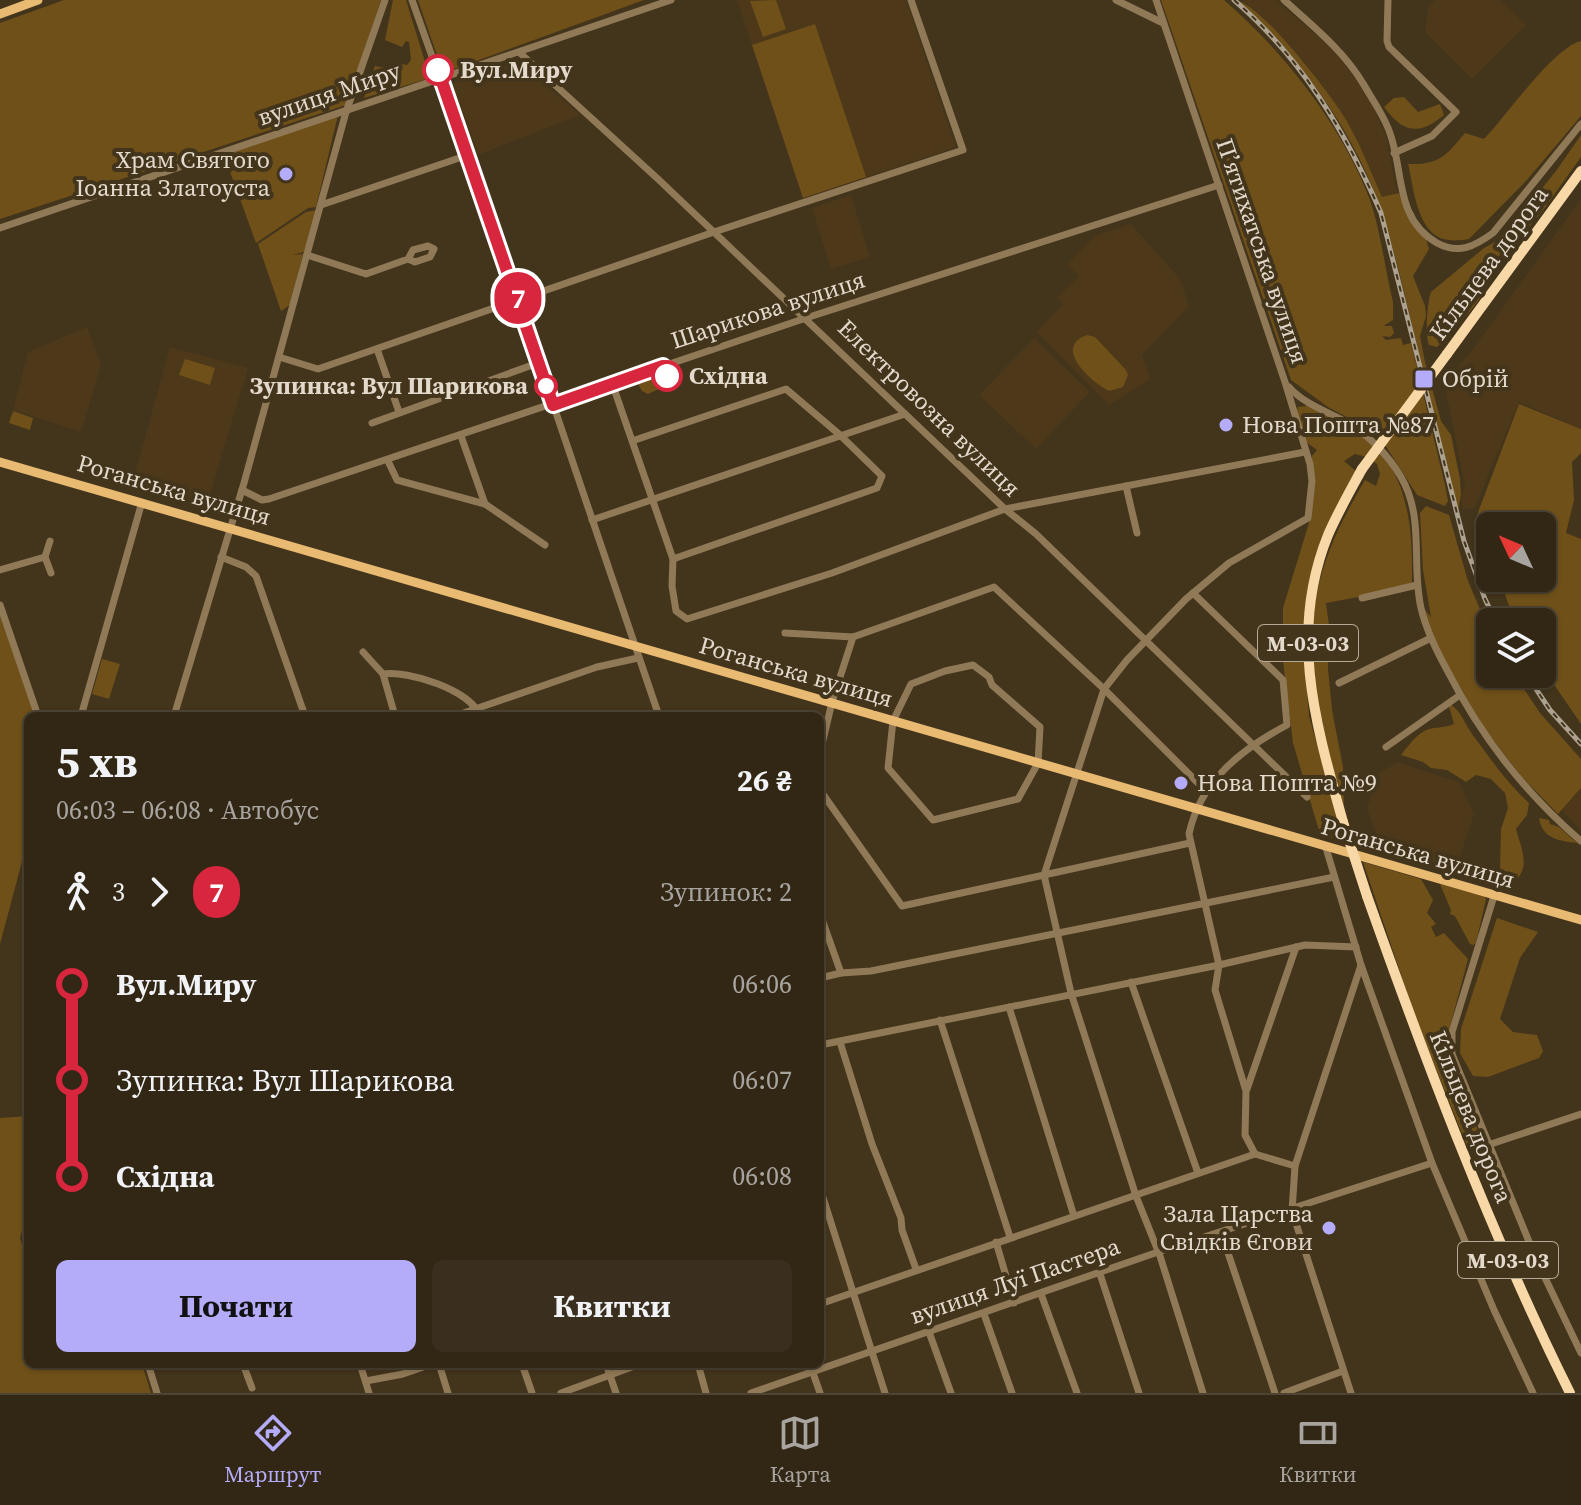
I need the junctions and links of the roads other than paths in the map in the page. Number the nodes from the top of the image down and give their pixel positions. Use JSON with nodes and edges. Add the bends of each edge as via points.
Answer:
{"nodes":[{"id":1,"x":38,"y":0,"type":"edge"},
{"id":2,"x":385,"y":0,"type":"edge"},
{"id":3,"x":412,"y":0,"type":"edge"},
{"id":4,"x":671,"y":0,"type":"edge"},
{"id":5,"x":911,"y":0,"type":"edge"},
{"id":6,"x":1116,"y":0,"type":"edge"},
{"id":7,"x":1156,"y":0,"type":"edge"},
{"id":8,"x":1284,"y":0,"type":"edge"},
{"id":9,"x":1388,"y":0,"type":"edge"},
{"id":10,"x":0,"y":14,"type":"edge"},
{"id":11,"x":1163,"y":23,"type":"junction"},
{"id":12,"x":520,"y":53,"type":"junction"},
{"id":13,"x":440,"y":78,"type":"junction"},
{"id":14,"x":348,"y":109,"type":"junction"},
{"id":15,"x":1581,"y":124,"type":"edge"},
{"id":16,"x":1394,"y":153,"type":"junction"},
{"id":17,"x":468,"y":155,"type":"junction"},
{"id":18,"x":1581,"y":171,"type":"edge"},
{"id":19,"x":1219,"y":185,"type":"junction"},
{"id":20,"x":321,"y":205,"type":"junction"},
{"id":21,"x":0,"y":228,"type":"edge"},
{"id":22,"x":714,"y":232,"type":"junction"},
{"id":23,"x":307,"y":255,"type":"junction"},
{"id":24,"x":408,"y":259,"type":"dead end"},
{"id":25,"x":518,"y":299,"type":"junction"},
{"id":26,"x":806,"y":318,"type":"junction"},
{"id":27,"x":377,"y":349,"type":"junction"},
{"id":28,"x":279,"y":357,"type":"junction"},
{"id":29,"x":538,"y":363,"type":"junction"},
{"id":30,"x":1285,"y":382,"type":"junction"},
{"id":31,"x":612,"y":383,"type":"junction"},
{"id":32,"x":553,"y":405,"type":"junction"},
{"id":33,"x":399,"y":412,"type":"junction"},
{"id":34,"x":905,"y":414,"type":"junction"},
{"id":35,"x":372,"y":423,"type":"dead end"},
{"id":36,"x":840,"y":435,"type":"junction"},
{"id":37,"x":461,"y":436,"type":"junction"},
{"id":38,"x":632,"y":441,"type":"junction"},
{"id":39,"x":1305,"y":452,"type":"junction"},
{"id":40,"x":388,"y":461,"type":"junction"},
{"id":41,"x":0,"y":462,"type":"edge"},
{"id":42,"x":1126,"y":486,"type":"junction"},
{"id":43,"x":242,"y":490,"type":"junction"},
{"id":44,"x":651,"y":500,"type":"junction"},
{"id":45,"x":142,"y":502,"type":"junction"},
{"id":46,"x":485,"y":504,"type":"junction"},
{"id":47,"x":1005,"y":509,"type":"junction"},
{"id":48,"x":592,"y":520,"type":"junction"},
{"id":49,"x":230,"y":527,"type":"junction"},
{"id":50,"x":1137,"y":533,"type":"dead end"},
{"id":51,"x":50,"y":541,"type":"dead end"},
{"id":52,"x":545,"y":545,"type":"dead end"},
{"id":53,"x":45,"y":557,"type":"junction"},
{"id":54,"x":221,"y":557,"type":"junction"},
{"id":55,"x":673,"y":559,"type":"junction"},
{"id":56,"x":0,"y":570,"type":"edge"},
{"id":57,"x":51,"y":573,"type":"dead end"},
{"id":58,"x":1417,"y":585,"type":"junction"},
{"id":59,"x":1193,"y":593,"type":"junction"},
{"id":60,"x":1362,"y":598,"type":"dead end"},
{"id":61,"x":0,"y":605,"type":"edge"},
{"id":62,"x":785,"y":633,"type":"dead end"},
{"id":63,"x":853,"y":637,"type":"junction"},
{"id":64,"x":1431,"y":638,"type":"junction"},
{"id":65,"x":1146,"y":640,"type":"junction"},
{"id":66,"x":634,"y":645,"type":"junction"},
{"id":67,"x":363,"y":652,"type":"dead end"},
{"id":68,"x":638,"y":658,"type":"junction"},
{"id":69,"x":383,"y":674,"type":"junction"},
{"id":70,"x":1339,"y":683,"type":"dead end"},
{"id":71,"x":1104,"y":689,"type":"junction"},
{"id":72,"x":1460,"y":695,"type":"junction"},
{"id":73,"x":832,"y":702,"type":"junction"},
{"id":74,"x":37,"y":712,"type":"edge"},
{"id":75,"x":82,"y":712,"type":"edge"},
{"id":76,"x":175,"y":712,"type":"edge"},
{"id":77,"x":304,"y":712,"type":"edge"},
{"id":78,"x":394,"y":712,"type":"edge"},
{"id":79,"x":479,"y":712,"type":"edge"},
{"id":80,"x":658,"y":712,"type":"edge"},
{"id":81,"x":893,"y":721,"type":"junction"},
{"id":82,"x":824,"y":736,"type":"edge"},
{"id":83,"x":1253,"y":743,"type":"junction"},
{"id":84,"x":1386,"y":747,"type":"dead end"},
{"id":85,"x":1038,"y":763,"type":"junction"},
{"id":86,"x":1075,"y":774,"type":"junction"},
{"id":87,"x":1205,"y":790,"type":"junction"},
{"id":88,"x":824,"y":796,"type":"edge"},
{"id":89,"x":1307,"y":797,"type":"dead end"},
{"id":90,"x":1197,"y":810,"type":"junction"},
{"id":91,"x":1581,"y":841,"type":"edge"},
{"id":92,"x":1190,"y":843,"type":"junction"},
{"id":93,"x":1326,"y":848,"type":"junction"},
{"id":94,"x":1044,"y":875,"type":"junction"},
{"id":95,"x":1334,"y":877,"type":"junction"},
{"id":96,"x":1494,"y":896,"type":"junction"},
{"id":97,"x":1205,"y":904,"type":"junction"},
{"id":98,"x":1581,"y":920,"type":"edge"},
{"id":99,"x":824,"y":925,"type":"edge"},
{"id":100,"x":1056,"y":935,"type":"junction"},
{"id":101,"x":1296,"y":947,"type":"junction"},
{"id":102,"x":1356,"y":947,"type":"junction"},
{"id":103,"x":1219,"y":965,"type":"junction"},
{"id":104,"x":1361,"y":965,"type":"junction"},
{"id":105,"x":841,"y":973,"type":"junction"},
{"id":106,"x":824,"y":977,"type":"edge"},
{"id":107,"x":1131,"y":982,"type":"junction"},
{"id":108,"x":1071,"y":993,"type":"junction"},
{"id":109,"x":1009,"y":1007,"type":"junction"},
{"id":110,"x":940,"y":1020,"type":"junction"},
{"id":111,"x":840,"y":1042,"type":"junction"},
{"id":112,"x":824,"y":1044,"type":"edge"},
{"id":113,"x":1246,"y":1091,"type":"junction"},
{"id":114,"x":1581,"y":1114,"type":"edge"},
{"id":115,"x":1488,"y":1145,"type":"junction"},
{"id":116,"x":1255,"y":1154,"type":"junction"},
{"id":117,"x":1432,"y":1163,"type":"junction"},
{"id":118,"x":1295,"y":1166,"type":"junction"},
{"id":119,"x":1198,"y":1173,"type":"junction"},
{"id":120,"x":1136,"y":1196,"type":"junction"},
{"id":121,"x":824,"y":1201,"type":"edge"},
{"id":122,"x":1292,"y":1211,"type":"junction"},
{"id":123,"x":1074,"y":1216,"type":"junction"},
{"id":124,"x":1221,"y":1232,"type":"junction"},
{"id":125,"x":1010,"y":1237,"type":"junction"},
{"id":126,"x":996,"y":1242,"type":"junction"},
{"id":127,"x":1158,"y":1252,"type":"junction"},
{"id":128,"x":916,"y":1269,"type":"junction"},
{"id":129,"x":1100,"y":1274,"type":"junction"},
{"id":130,"x":852,"y":1293,"type":"junction"},
{"id":131,"x":1041,"y":1294,"type":"junction"},
{"id":132,"x":824,"y":1303,"type":"edge"},
{"id":133,"x":1014,"y":1303,"type":"junction"},
{"id":134,"x":984,"y":1314,"type":"junction"},
{"id":135,"x":929,"y":1332,"type":"junction"},
{"id":136,"x":870,"y":1353,"type":"junction"},
{"id":137,"x":1581,"y":1353,"type":"edge"},
{"id":138,"x":149,"y":1368,"type":"edge"},
{"id":139,"x":244,"y":1368,"type":"edge"},
{"id":140,"x":361,"y":1368,"type":"edge"},
{"id":141,"x":401,"y":1368,"type":"edge"},
{"id":142,"x":420,"y":1368,"type":"edge"},
{"id":143,"x":440,"y":1368,"type":"edge"},
{"id":144,"x":523,"y":1368,"type":"edge"},
{"id":145,"x":608,"y":1368,"type":"edge"},
{"id":146,"x":628,"y":1368,"type":"edge"},
{"id":147,"x":699,"y":1368,"type":"edge"},
{"id":148,"x":1343,"y":1371,"type":"junction"},
{"id":149,"x":813,"y":1373,"type":"junction"},
{"id":150,"x":403,"y":1374,"type":"junction"},
{"id":151,"x":610,"y":1374,"type":"junction"},
{"id":152,"x":366,"y":1381,"type":"junction"},
{"id":153,"x":252,"y":1388,"type":"dead end"},
{"id":154,"x":762,"y":1391,"type":"edge"},
{"id":155,"x":157,"y":1393,"type":"edge"},
{"id":156,"x":369,"y":1393,"type":"edge"},
{"id":157,"x":448,"y":1393,"type":"edge"},
{"id":158,"x":532,"y":1393,"type":"edge"},
{"id":159,"x":561,"y":1393,"type":"edge"},
{"id":160,"x":616,"y":1393,"type":"edge"},
{"id":161,"x":706,"y":1393,"type":"edge"},
{"id":162,"x":751,"y":1393,"type":"edge"},
{"id":163,"x":820,"y":1393,"type":"edge"},
{"id":164,"x":885,"y":1393,"type":"edge"},
{"id":165,"x":951,"y":1393,"type":"edge"},
{"id":166,"x":1012,"y":1393,"type":"edge"},
{"id":167,"x":1077,"y":1393,"type":"edge"},
{"id":168,"x":1139,"y":1393,"type":"edge"},
{"id":169,"x":1203,"y":1393,"type":"edge"},
{"id":170,"x":1275,"y":1393,"type":"edge"},
{"id":171,"x":1284,"y":1393,"type":"edge"},
{"id":172,"x":1351,"y":1393,"type":"edge"},
{"id":173,"x":1533,"y":1393,"type":"edge"},
{"id":174,"x":1570,"y":1393,"type":"edge"}],
"edges":[{"from":1,"to":10,"type":"main road"},
{"from":2,"to":14,"type":"street"},
{"from":3,"to":13,"type":"street"},
{"from":4,"to":12,"type":"street","name":"вулиця Миру"},
{"from":5,"to":22,"type":"street","via":[[963,150]]},
{"from":6,"to":11,"type":"street"},
{"from":7,"to":11,"type":"street","name":"П’ятихатська вулиця"},
{"from":8,"to":16,"type":"street","via":[[1362,80],[1389,130]]},
{"from":9,"to":16,"type":"street","via":[[1389,47],[1456,112],[1432,136]]},
{"from":11,"to":19,"type":"street","name":"П’ятихатська вулиця"},
{"from":12,"to":13,"type":"street","name":"вулиця Миру"},
{"from":12,"to":22,"type":"street","name":"Електровозна вулиця"},
{"from":13,"to":14,"type":"street","name":"вулиця Миру"},
{"from":13,"to":17,"type":"street"},
{"from":14,"to":20,"type":"street"},
{"from":14,"to":21,"type":"street","name":"вулиця Миру"},
{"from":15,"to":16,"type":"street","via":[[1493,233],[1460,250],[1445,248],[1415,224],[1401,191]]},
{"from":17,"to":20,"type":"street"},
{"from":17,"to":25,"type":"street"},
{"from":18,"to":174,"type":"highway","name":"Кільцева дорога","number":"М-03-03","bridge":true,"via":[[1362,469],[1320,560],[1307,661],[1314,714],[1367,896],[1450,1124]]},
{"from":19,"to":26,"type":"street","name":"Шарикова вулиця"},
{"from":19,"to":30,"type":"street","name":"П’ятихатська вулиця"},
{"from":20,"to":23,"type":"street"},
{"from":22,"to":25,"type":"street"},
{"from":22,"to":26,"type":"street","name":"Електровозна вулиця"},
{"from":23,"to":24,"type":"street","via":[[366,274]]},
{"from":23,"to":28,"type":"street"},
{"from":25,"to":27,"type":"street"},
{"from":25,"to":29,"type":"street"},
{"from":26,"to":31,"type":"street","name":"Шарикова вулиця"},
{"from":26,"to":34,"type":"street","name":"Електровозна вулиця"},
{"from":27,"to":28,"type":"street","via":[[318,369]]},
{"from":27,"to":33,"type":"street"},
{"from":28,"to":43,"type":"street"},
{"from":29,"to":32,"type":"street"},
{"from":29,"to":33,"type":"street"},
{"from":30,"to":39,"type":"street","name":"П’ятихатська вулиця"},
{"from":30,"to":58,"type":"street","via":[[1302,399],[1367,436],[1399,474],[1413,510]]},
{"from":31,"to":32,"type":"street","name":"Шарикова вулиця"},
{"from":31,"to":38,"type":"street"},
{"from":32,"to":37,"type":"street","name":"Шарикова вулиця"},
{"from":32,"to":48,"type":"street"},
{"from":33,"to":35,"type":"street"},
{"from":34,"to":36,"type":"street"},
{"from":34,"to":47,"type":"street","name":"Електровозна вулиця"},
{"from":36,"to":38,"type":"street","via":[[786,389]]},
{"from":36,"to":44,"type":"street"},
{"from":36,"to":55,"type":"street","via":[[882,476],[877,488]]},
{"from":37,"to":40,"type":"street","name":"Шарикова вулиця"},
{"from":37,"to":46,"type":"street"},
{"from":38,"to":44,"type":"street"},
{"from":39,"to":42,"type":"street"},
{"from":39,"to":59,"type":"street","name":"П’ятихатська вулиця","via":[[1312,481],[1308,518],[1229,563]]},
{"from":40,"to":43,"type":"street","name":"Шарикова вулиця","via":[[269,499]]},
{"from":40,"to":46,"type":"street","via":[[397,480]]},
{"from":41,"to":45,"type":"main road","name":"Роганська вулиця"},
{"from":42,"to":47,"type":"street"},
{"from":42,"to":50,"type":"street"},
{"from":43,"to":49,"type":"street"},
{"from":44,"to":48,"type":"street"},
{"from":44,"to":55,"type":"street"},
{"from":45,"to":49,"type":"main road","name":"Роганська вулиця"},
{"from":45,"to":75,"type":"street"},
{"from":46,"to":52,"type":"street"},
{"from":47,"to":55,"type":"street","via":[[687,619],[676,611]]},
{"from":47,"to":65,"type":"street","name":"Електровозна вулиця"},
{"from":48,"to":66,"type":"street"},
{"from":49,"to":54,"type":"street"},
{"from":49,"to":66,"type":"main road","name":"Роганська вулиця"},
{"from":51,"to":53,"type":"street"},
{"from":53,"to":56,"type":"street"},
{"from":53,"to":57,"type":"street"},
{"from":54,"to":76,"type":"street"},
{"from":54,"to":77,"type":"street","via":[[256,576]]},
{"from":58,"to":60,"type":"street"},
{"from":58,"to":64,"type":"street"},
{"from":59,"to":65,"type":"street"},
{"from":59,"to":83,"type":"street","via":[[1283,680],[1287,725]]},
{"from":61,"to":74,"type":"street"},
{"from":62,"to":63,"type":"street"},
{"from":63,"to":71,"type":"street","via":[[994,587]]},
{"from":63,"to":73,"type":"street"},
{"from":64,"to":70,"type":"street"},
{"from":64,"to":72,"type":"street"},
{"from":65,"to":71,"type":"street"},
{"from":65,"to":83,"type":"street","name":"Електровозна вулиця"},
{"from":66,"to":68,"type":"street"},
{"from":66,"to":73,"type":"main road","name":"Роганська вулиця"},
{"from":67,"to":69,"type":"street"},
{"from":68,"to":79,"type":"street","via":[[597,667]]},
{"from":68,"to":80,"type":"street"},
{"from":69,"to":78,"type":"street"},
{"from":69,"to":79,"type":"street","via":[[398,672],[430,681],[461,695]]},
{"from":71,"to":86,"type":"street"},
{"from":71,"to":87,"type":"street"},
{"from":72,"to":84,"type":"street"},
{"from":72,"to":91,"type":"street","via":[[1520,782]]},
{"from":73,"to":81,"type":"main road","name":"Роганська вулиця"},
{"from":73,"to":82,"type":"street"},
{"from":81,"to":85,"type":"main road","name":"Роганська вулиця"},
{"from":81,"to":85,"type":"street","via":[[911,684],[973,665],[1040,727]]},
{"from":81,"to":85,"type":"street","via":[[888,768],[933,820],[1018,799]]},
{"from":83,"to":87,"type":"street"},
{"from":83,"to":89,"type":"street","name":"Електровозна вулиця"},
{"from":85,"to":86,"type":"main road","name":"Роганська вулиця"},
{"from":86,"to":90,"type":"main road","name":"Роганська вулиця"},
{"from":86,"to":94,"type":"street"},
{"from":87,"to":90,"type":"street"},
{"from":88,"to":94,"type":"street","via":[[902,906]]},
{"from":90,"to":92,"type":"street"},
{"from":90,"to":93,"type":"main road","name":"Роганська вулиця"},
{"from":92,"to":94,"type":"street"},
{"from":92,"to":97,"type":"street"},
{"from":93,"to":95,"type":"street"},
{"from":93,"to":96,"type":"main road","name":"Роганська вулиця"},
{"from":94,"to":100,"type":"street"},
{"from":95,"to":97,"type":"street"},
{"from":95,"to":102,"type":"street"},
{"from":96,"to":98,"type":"main road","name":"Роганська вулиця"},
{"from":96,"to":115,"type":"street","via":[[1450,1041]]},
{"from":97,"to":100,"type":"street"},
{"from":97,"to":103,"type":"street"},
{"from":99,"to":105,"type":"street"},
{"from":100,"to":105,"type":"street"},
{"from":100,"to":108,"type":"street"},
{"from":101,"to":102,"type":"street"},
{"from":101,"to":103,"type":"street"},
{"from":101,"to":113,"type":"street"},
{"from":102,"to":104,"type":"street"},
{"from":103,"to":107,"type":"street"},
{"from":103,"to":113,"type":"street","via":[[1215,990]]},
{"from":104,"to":117,"type":"street"},
{"from":104,"to":118,"type":"street"},
{"from":105,"to":106,"type":"street"},
{"from":107,"to":108,"type":"street"},
{"from":107,"to":119,"type":"street"},
{"from":108,"to":109,"type":"street"},
{"from":108,"to":120,"type":"street"},
{"from":109,"to":110,"type":"street"},
{"from":109,"to":123,"type":"street"},
{"from":110,"to":111,"type":"street"},
{"from":110,"to":125,"type":"street"},
{"from":111,"to":112,"type":"street"},
{"from":111,"to":128,"type":"street"},
{"from":113,"to":116,"type":"street","via":[[1245,1135]]},
{"from":114,"to":115,"type":"street"},
{"from":115,"to":137,"type":"street"},
{"from":116,"to":118,"type":"street"},
{"from":116,"to":119,"type":"street"},
{"from":117,"to":122,"type":"street","name":"вулиця Луї Пастера"},
{"from":117,"to":173,"type":"street"},
{"from":118,"to":122,"type":"street"},
{"from":119,"to":120,"type":"street"},
{"from":120,"to":123,"type":"street"},
{"from":120,"to":127,"type":"street"},
{"from":121,"to":130,"type":"street"},
{"from":122,"to":124,"type":"street","name":"вулиця Луї Пастера"},
{"from":122,"to":148,"type":"street"},
{"from":123,"to":125,"type":"street"},
{"from":124,"to":127,"type":"street","name":"вулиця Луї Пастера"},
{"from":124,"to":170,"type":"street"},
{"from":125,"to":126,"type":"street"},
{"from":126,"to":128,"type":"street"},
{"from":126,"to":133,"type":"street"},
{"from":127,"to":129,"type":"street","name":"вулиця Луї Пастера"},
{"from":127,"to":169,"type":"street"},
{"from":128,"to":130,"type":"street"},
{"from":129,"to":131,"type":"street","name":"вулиця Луї Пастера"},
{"from":129,"to":168,"type":"street"},
{"from":130,"to":132,"type":"street"},
{"from":130,"to":136,"type":"street"},
{"from":131,"to":133,"type":"street","name":"вулиця Луї Пастера"},
{"from":131,"to":167,"type":"street"},
{"from":133,"to":134,"type":"street","name":"вулиця Луї Пастера"},
{"from":134,"to":135,"type":"street","name":"вулиця Луї Пастера"},
{"from":134,"to":166,"type":"street"},
{"from":135,"to":136,"type":"street","name":"вулиця Луї Пастера"},
{"from":135,"to":165,"type":"street"},
{"from":136,"to":149,"type":"street","name":"вулиця Луї Пастера"},
{"from":136,"to":164,"type":"street"},
{"from":138,"to":155,"type":"street"},
{"from":139,"to":153,"type":"street"},
{"from":140,"to":152,"type":"street"},
{"from":141,"to":150,"type":"street"},
{"from":142,"to":150,"type":"street"},
{"from":143,"to":157,"type":"street"},
{"from":144,"to":158,"type":"street"},
{"from":145,"to":151,"type":"street"},
{"from":146,"to":151,"type":"street"},
{"from":147,"to":161,"type":"street"},
{"from":148,"to":171,"type":"street"},
{"from":148,"to":172,"type":"street"},
{"from":149,"to":154,"type":"street","name":"вулиця Луї Пастера"},
{"from":149,"to":163,"type":"street"},
{"from":150,"to":152,"type":"street"},
{"from":151,"to":159,"type":"street"},
{"from":151,"to":160,"type":"street"},
{"from":152,"to":156,"type":"street"},
{"from":154,"to":162,"type":"street","name":"вулиця Луї Пастера"}]}
